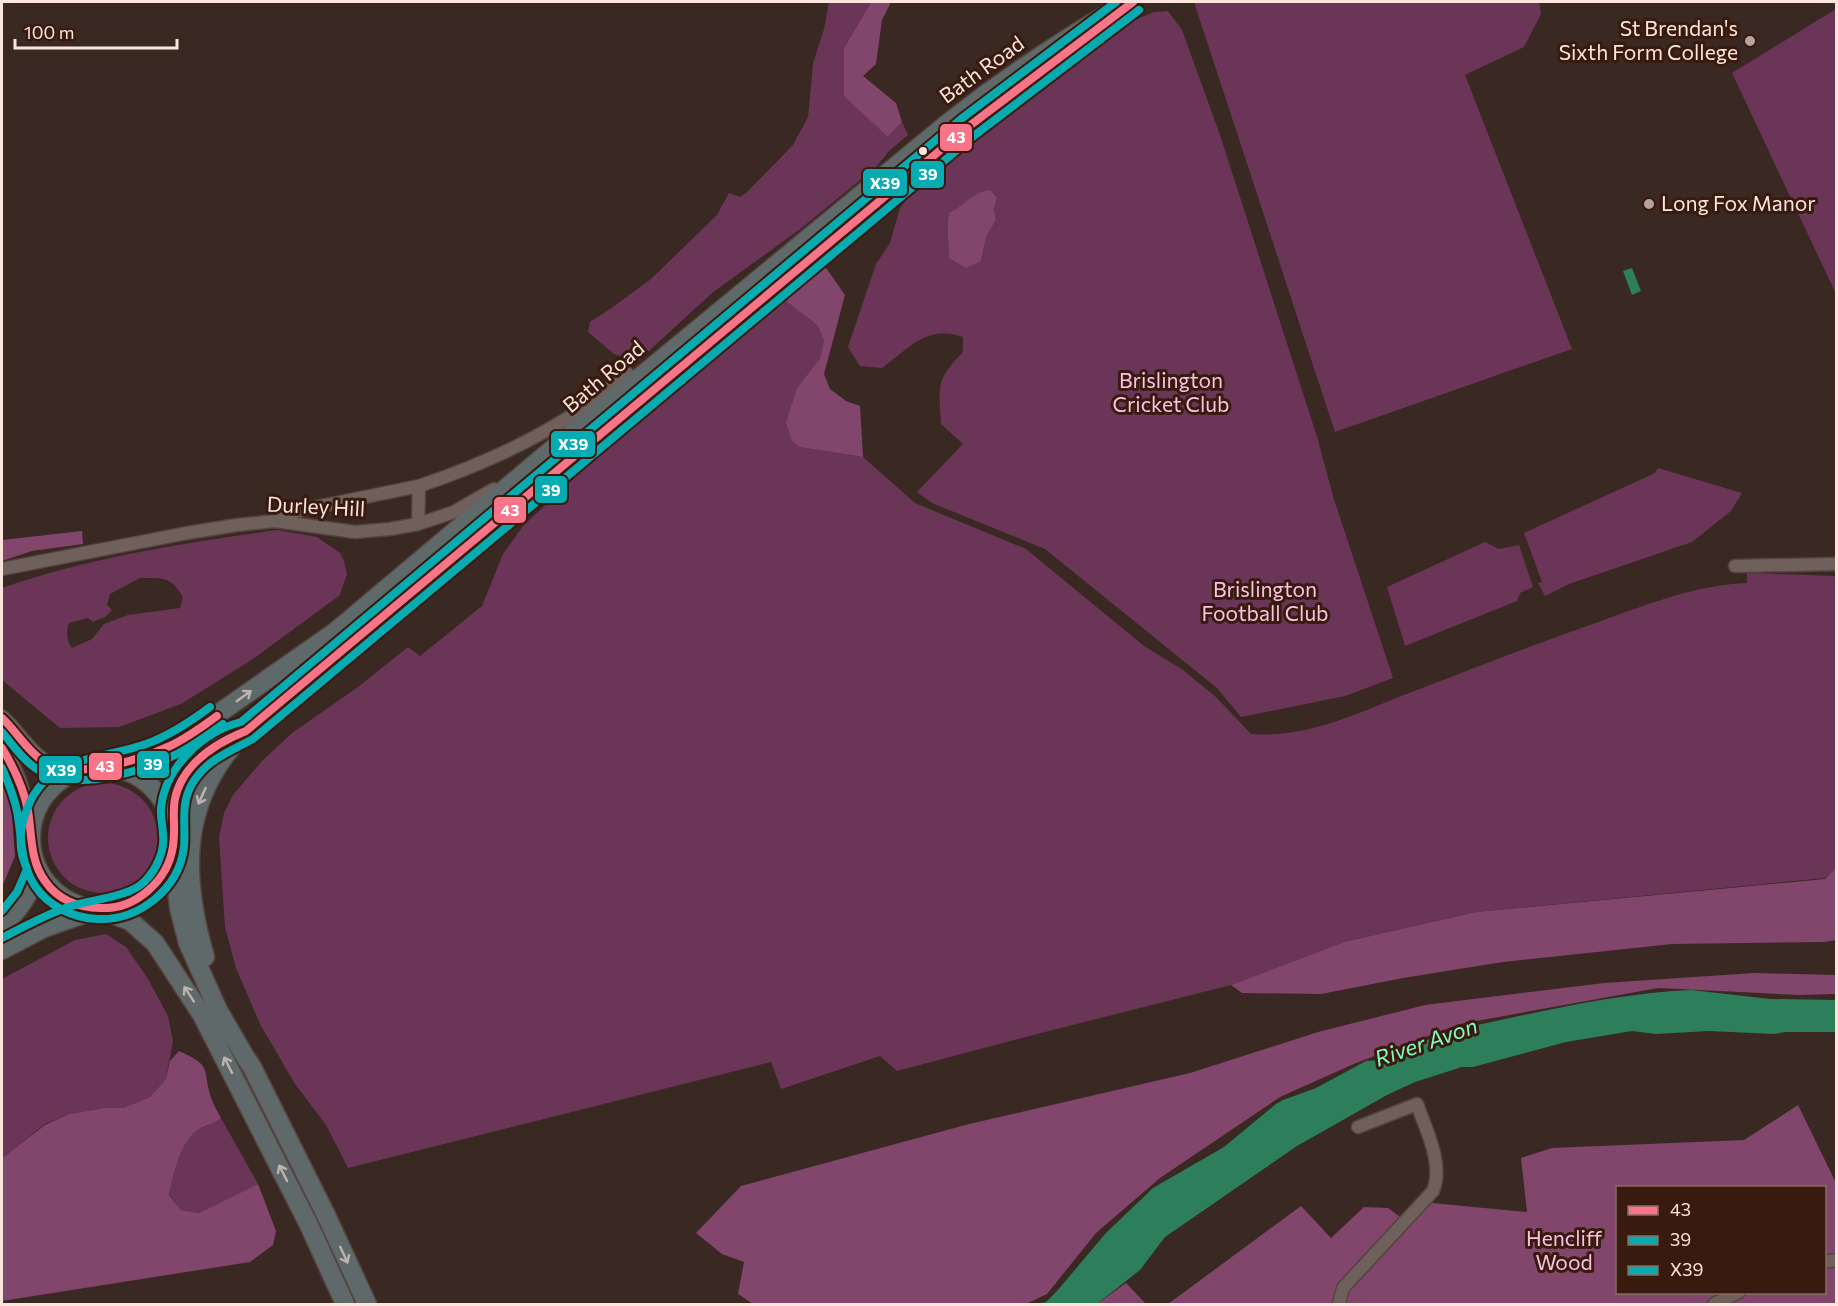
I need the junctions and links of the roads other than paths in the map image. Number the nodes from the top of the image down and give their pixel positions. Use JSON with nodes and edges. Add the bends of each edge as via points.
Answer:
{"nodes":[{"id":1,"x":1128,"y":2,"type":"edge"},
{"id":2,"x":1133,"y":2,"type":"edge"},
{"id":3,"x":872,"y":195,"type":"junction"},
{"id":4,"x":628,"y":374,"type":"dead end"},
{"id":5,"x":543,"y":457,"type":"junction"},
{"id":6,"x":419,"y":486,"type":"junction"},
{"id":7,"x":275,"y":521,"type":"junction"},
{"id":8,"x":418,"y":524,"type":"junction"},
{"id":9,"x":1836,"y":564,"type":"edge"},
{"id":10,"x":1736,"y":566,"type":"dead end"},
{"id":11,"x":2,"y":569,"type":"edge"},
{"id":12,"x":2,"y":718,"type":"edge"},
{"id":13,"x":246,"y":731,"type":"junction"},
{"id":14,"x":2,"y":748,"type":"edge"},
{"id":15,"x":92,"y":768,"type":"junction"},
{"id":16,"x":171,"y":819,"type":"junction"},
{"id":17,"x":31,"y":842,"type":"junction"},
{"id":18,"x":173,"y":847,"type":"junction"},
{"id":19,"x":38,"y":869,"type":"junction"},
{"id":20,"x":98,"y":910,"type":"junction"},
{"id":21,"x":2,"y":925,"type":"edge"},
{"id":22,"x":2,"y":950,"type":"edge"},
{"id":23,"x":244,"y":1056,"type":"junction"},
{"id":24,"x":1358,"y":1127,"type":"dead end"},
{"id":25,"x":1737,"y":1294,"type":"edge"},
{"id":26,"x":365,"y":1300,"type":"edge"},
{"id":27,"x":344,"y":1302,"type":"edge"},
{"id":28,"x":1339,"y":1305,"type":"edge"},
{"id":29,"x":1714,"y":1305,"type":"edge"}],
"edges":[{"from":1,"to":3,"type":"highway","name":"Bath Road","via":[[1077,30],[997,84]]},
{"from":2,"to":3,"type":"highway","name":"Bath Road"},
{"from":3,"to":5,"type":"highway","name":"Bath Road"},
{"from":3,"to":13,"type":"highway","name":"Bath Road"},
{"from":4,"to":6,"type":"street","via":[[547,430]]},
{"from":5,"to":8,"type":"street","name":"Durley Hill","via":[[454,512]]},
{"from":15,"to":5,"type":"highway","name":"Bath Road","one_way":true,"via":[[150,754],[209,721],[345,624]]},
{"from":6,"to":7,"type":"street","via":[[297,510]]},
{"from":6,"to":8,"type":"street"},
{"from":7,"to":8,"type":"street","name":"Durley Hill","via":[[355,532]]},
{"from":7,"to":11,"type":"street","name":"Durley Hill","via":[[187,533]]},
{"from":9,"to":10,"type":"street"},
{"from":12,"to":15,"type":"main road","via":[[48,764],[58,768]]},
{"from":13,"to":16,"type":"highway","name":"Bath Road","via":[[225,738],[187,770]]},
{"from":13,"to":23,"type":"highway","one_way":true,"via":[[214,768],[198,802],[192,826],[190,874],[204,956]]},
{"from":14,"to":17,"type":"main road","via":[[21,784]]},
{"from":15,"to":16,"type":"highway","via":[[125,771],[146,781],[160,796]]},
{"from":15,"to":17,"type":"highway","via":[[61,780],[43,798],[33,820]]},
{"from":16,"to":18,"type":"highway"},
{"from":17,"to":19,"type":"highway"},
{"from":18,"to":20,"type":"highway","via":[[162,877],[153,888],[129,903]]},
{"from":18,"to":23,"type":"highway","via":[[183,928],[207,987]]},
{"from":19,"to":20,"type":"highway","via":[[58,895]]},
{"from":19,"to":21,"type":"highway","via":[[28,895]]},
{"from":20,"to":22,"type":"highway","via":[[44,928]]},
{"from":27,"to":20,"type":"highway","one_way":true,"via":[[202,1015],[176,973],[139,928]]},
{"from":23,"to":26,"type":"highway","one_way":true},
{"from":24,"to":28,"type":"street","via":[[1417,1104],[1436,1162],[1437,1182],[1343,1288]]},
{"from":25,"to":29,"type":"street"}]}
